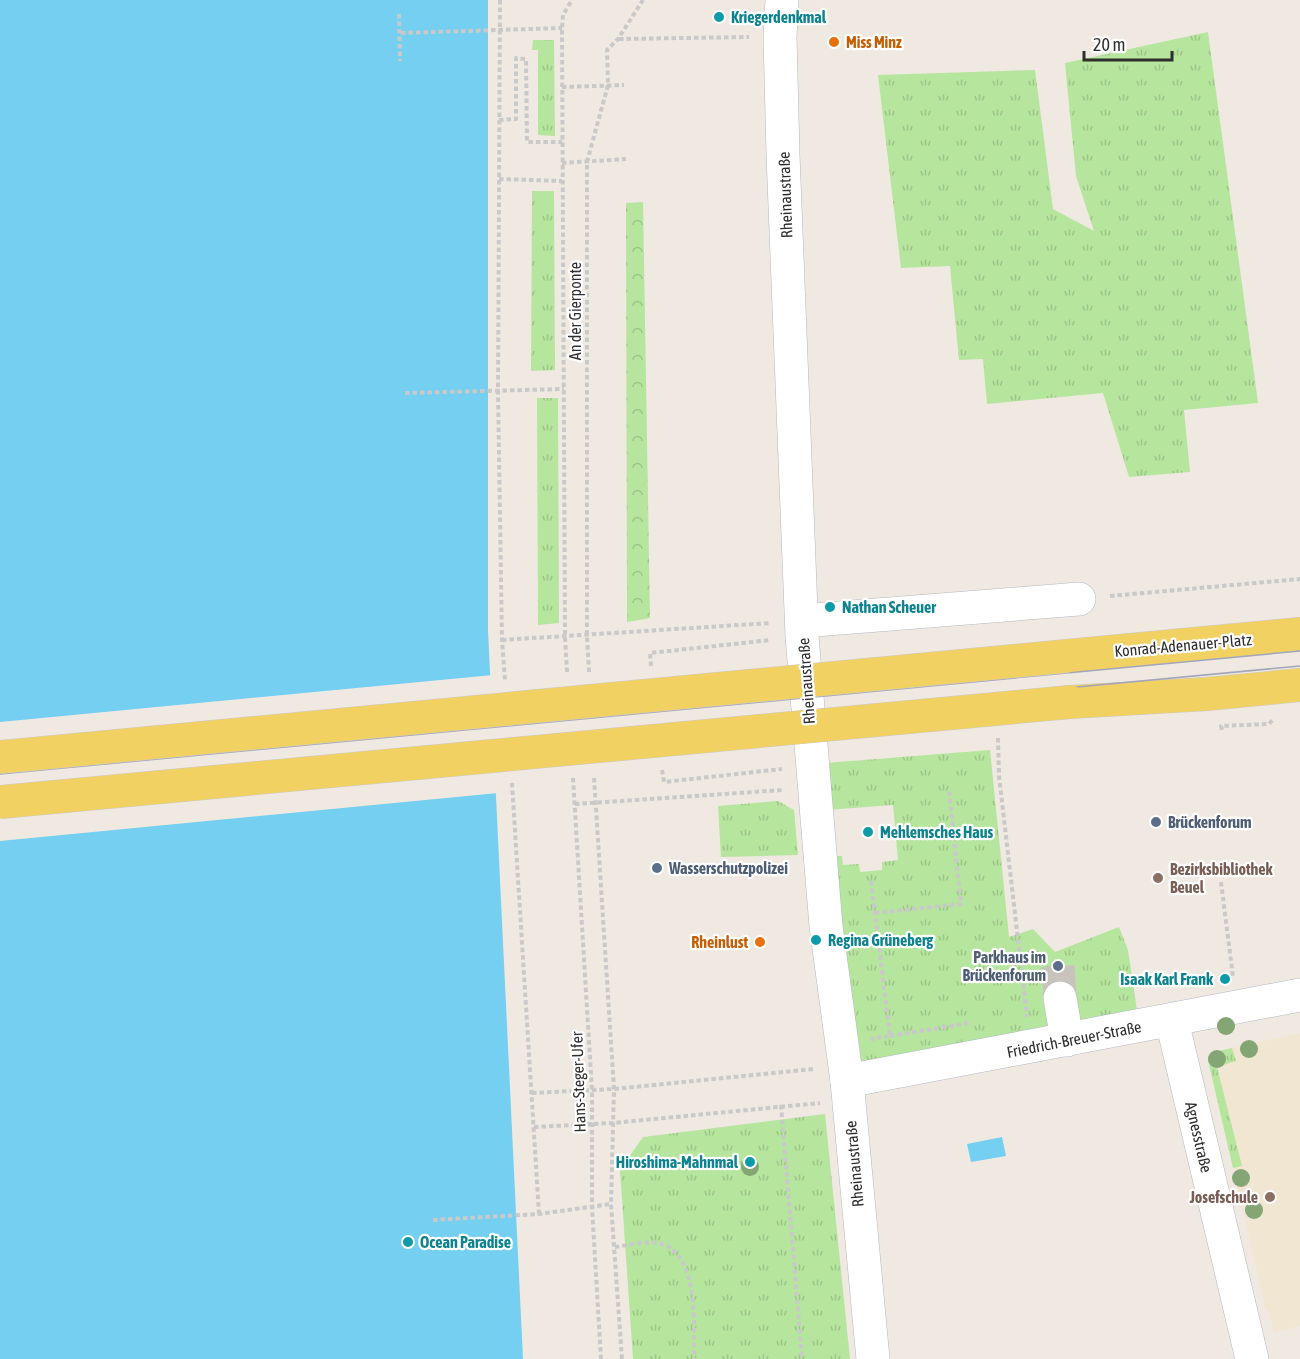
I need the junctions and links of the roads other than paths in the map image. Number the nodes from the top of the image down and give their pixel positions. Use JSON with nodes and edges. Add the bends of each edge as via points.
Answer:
{"nodes":[{"id":1,"x":786,"y":1,"type":"edge"},
{"id":2,"x":1079,"y":599,"type":"road end"},
{"id":3,"x":802,"y":621,"type":"junction"},
{"id":4,"x":1300,"y":634,"type":"edge"},
{"id":5,"x":1300,"y":685,"type":"edge"},
{"id":6,"x":0,"y":757,"type":"edge"},
{"id":7,"x":0,"y":802,"type":"edge"},
{"id":8,"x":1300,"y":995,"type":"edge"},
{"id":9,"x":1060,"y":998,"type":"tunnel mouth"},
{"id":10,"x":1172,"y":1021,"type":"junction"},
{"id":11,"x":1067,"y":1040,"type":"junction"},
{"id":12,"x":862,"y":1078,"type":"junction"},
{"id":13,"x":873,"y":1359,"type":"edge"},
{"id":14,"x":1252,"y":1359,"type":"edge"}],
"edges":[{"from":1,"to":3,"type":"street","name":"Rheinaustraße","via":[[780,37],[783,155]]},
{"from":2,"to":3,"type":"street"},
{"from":3,"to":12,"type":"street","name":"Rheinaustraße","via":[[826,926]]},
{"from":4,"to":6,"type":"main road","name":"Konrad-Adenauer-Platz","bridge":true},
{"from":5,"to":7,"type":"main road","bridge":true,"via":[[1070,702]]},
{"from":8,"to":10,"type":"street","name":"Friedrich-Breuer-Straße"},
{"from":9,"to":11,"type":"street"},
{"from":10,"to":11,"type":"street","name":"Friedrich-Breuer-Straße"},
{"from":10,"to":14,"type":"street","name":"Agnesstraße"},
{"from":11,"to":12,"type":"street","name":"Friedrich-Breuer-Straße"},
{"from":12,"to":13,"type":"street","name":"Rheinaustraße"}]}
